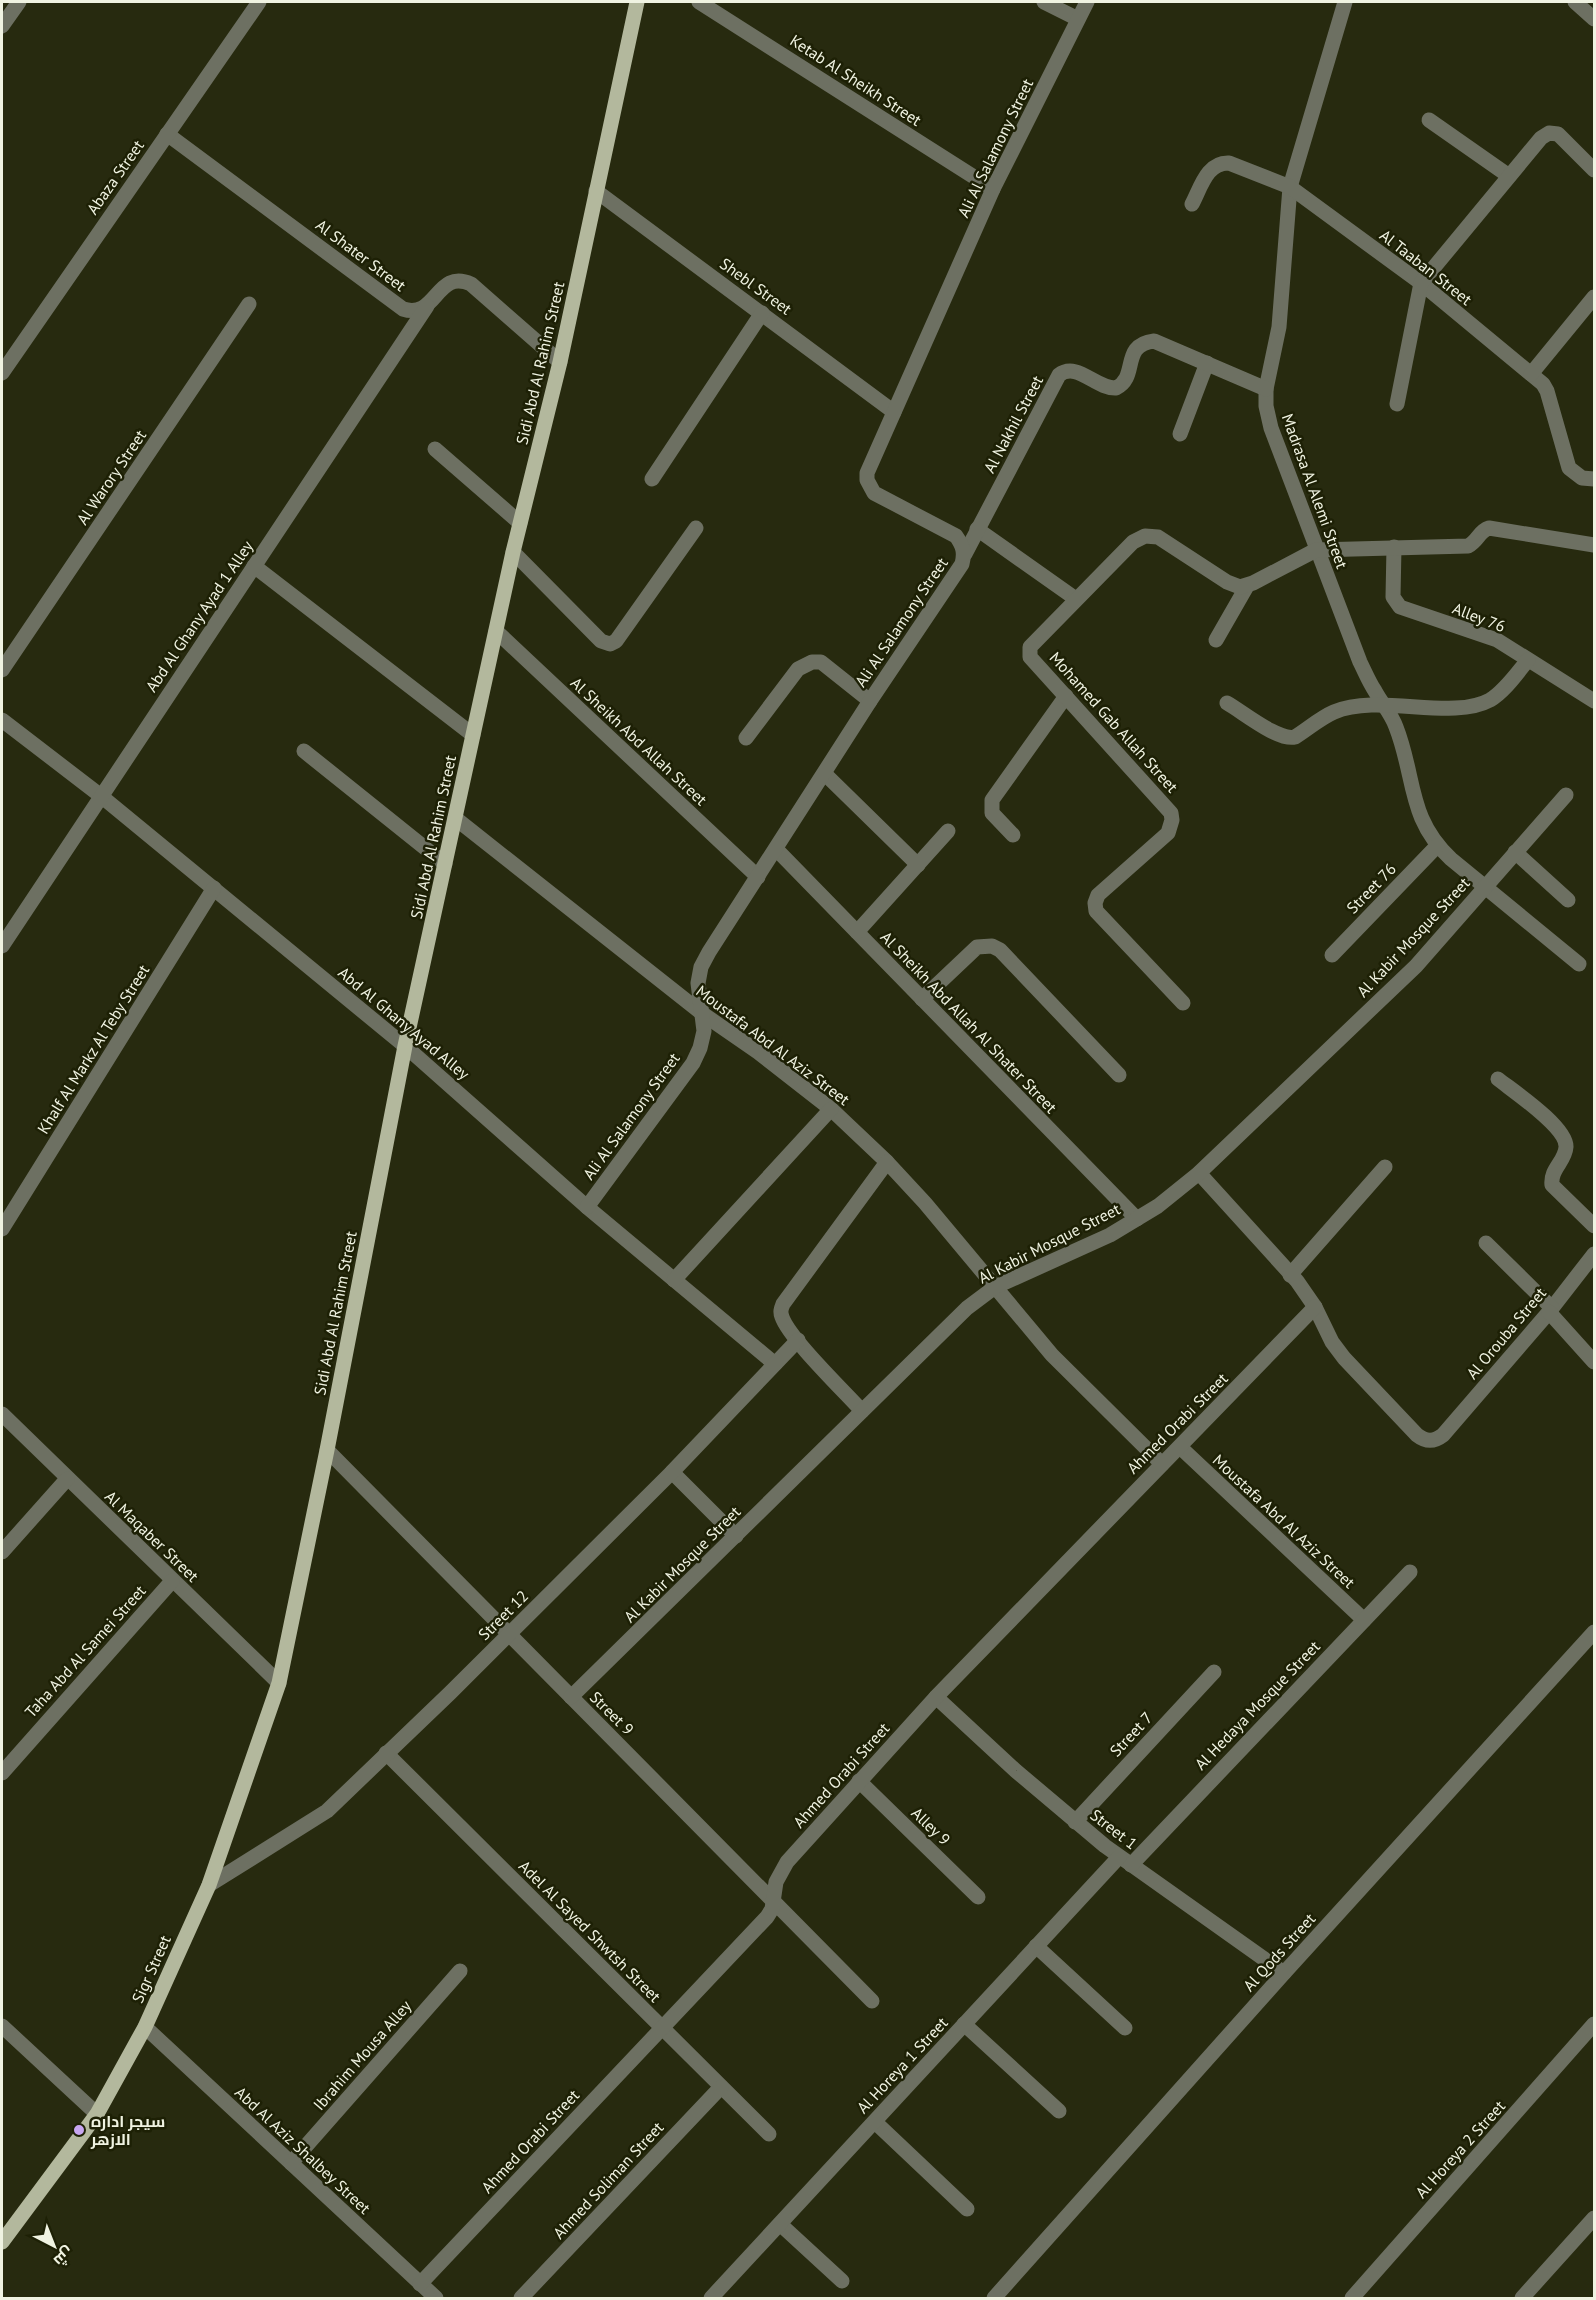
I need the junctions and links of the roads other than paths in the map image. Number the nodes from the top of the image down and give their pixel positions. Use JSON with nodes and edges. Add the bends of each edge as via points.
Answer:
{"nodes":[{"id":1,"x":19,"y":2,"type":"edge"},
{"id":2,"x":259,"y":2,"type":"edge"},
{"id":3,"x":637,"y":2,"type":"edge"},
{"id":4,"x":699,"y":2,"type":"edge"},
{"id":5,"x":1044,"y":2,"type":"edge"},
{"id":6,"x":1087,"y":2,"type":"edge"},
{"id":7,"x":1345,"y":2,"type":"edge"},
{"id":8,"x":1575,"y":2,"type":"edge"},
{"id":9,"x":1078,"y":19,"type":"junction"},
{"id":10,"x":1594,"y":19,"type":"edge"},
{"id":11,"x":2,"y":26,"type":"edge"},
{"id":12,"x":1429,"y":120,"type":"dead end"},
{"id":13,"x":167,"y":134,"type":"junction"},
{"id":14,"x":1594,"y":170,"type":"edge"},
{"id":15,"x":1509,"y":176,"type":"junction"},
{"id":16,"x":1290,"y":187,"type":"junction"},
{"id":17,"x":993,"y":189,"type":"junction"},
{"id":18,"x":596,"y":191,"type":"junction"},
{"id":19,"x":1192,"y":204,"type":"dead end"},
{"id":20,"x":1420,"y":283,"type":"junction"},
{"id":21,"x":1594,"y":297,"type":"edge"},
{"id":22,"x":249,"y":304,"type":"dead end"},
{"id":23,"x":427,"y":306,"type":"junction"},
{"id":24,"x":762,"y":313,"type":"junction"},
{"id":25,"x":560,"y":362,"type":"junction"},
{"id":26,"x":1207,"y":363,"type":"junction"},
{"id":27,"x":2,"y":373,"type":"edge"},
{"id":28,"x":1531,"y":374,"type":"junction"},
{"id":29,"x":1266,"y":389,"type":"junction"},
{"id":30,"x":1397,"y":404,"type":"dead end"},
{"id":31,"x":894,"y":412,"type":"junction"},
{"id":32,"x":1180,"y":434,"type":"dead end"},
{"id":33,"x":435,"y":449,"type":"dead end"},
{"id":34,"x":652,"y":478,"type":"dead end"},
{"id":35,"x":1594,"y":479,"type":"edge"},
{"id":36,"x":520,"y":523,"type":"junction"},
{"id":37,"x":696,"y":528,"type":"dead end"},
{"id":38,"x":977,"y":529,"type":"junction"},
{"id":39,"x":1594,"y":545,"type":"edge"},
{"id":40,"x":1395,"y":547,"type":"junction"},
{"id":41,"x":1317,"y":550,"type":"junction"},
{"id":42,"x":513,"y":552,"type":"junction"},
{"id":43,"x":964,"y":554,"type":"junction"},
{"id":44,"x":254,"y":566,"type":"junction"},
{"id":45,"x":1247,"y":586,"type":"junction"},
{"id":46,"x":1076,"y":599,"type":"junction"},
{"id":47,"x":496,"y":631,"type":"junction"},
{"id":48,"x":1216,"y":640,"type":"dead end"},
{"id":49,"x":1528,"y":660,"type":"junction"},
{"id":50,"x":2,"y":670,"type":"edge"},
{"id":51,"x":1066,"y":696,"type":"junction"},
{"id":52,"x":1594,"y":700,"type":"edge"},
{"id":53,"x":870,"y":701,"type":"junction"},
{"id":54,"x":1227,"y":703,"type":"dead end"},
{"id":55,"x":1384,"y":705,"type":"junction"},
{"id":56,"x":2,"y":720,"type":"edge"},
{"id":57,"x":473,"y":735,"type":"junction"},
{"id":58,"x":746,"y":738,"type":"dead end"},
{"id":59,"x":304,"y":751,"type":"dead end"},
{"id":60,"x":825,"y":774,"type":"junction"},
{"id":61,"x":1566,"y":795,"type":"dead end"},
{"id":62,"x":101,"y":796,"type":"junction"},
{"id":63,"x":455,"y":818,"type":"junction"},
{"id":64,"x":948,"y":831,"type":"dead end"},
{"id":65,"x":1013,"y":835,"type":"dead end"},
{"id":66,"x":1437,"y":846,"type":"junction"},
{"id":67,"x":776,"y":849,"type":"junction"},
{"id":68,"x":1515,"y":852,"type":"junction"},
{"id":69,"x":445,"y":864,"type":"junction"},
{"id":70,"x":918,"y":865,"type":"junction"},
{"id":71,"x":758,"y":877,"type":"junction"},
{"id":72,"x":1484,"y":887,"type":"junction"},
{"id":73,"x":214,"y":888,"type":"junction"},
{"id":74,"x":1569,"y":900,"type":"dead end"},
{"id":75,"x":857,"y":932,"type":"junction"},
{"id":76,"x":2,"y":946,"type":"edge"},
{"id":77,"x":1332,"y":956,"type":"dead end"},
{"id":78,"x":1579,"y":964,"type":"dead end"},
{"id":79,"x":922,"y":999,"type":"junction"},
{"id":80,"x":1184,"y":1002,"type":"dead end"},
{"id":81,"x":703,"y":1014,"type":"junction"},
{"id":82,"x":405,"y":1046,"type":"junction"},
{"id":83,"x":1119,"y":1075,"type":"dead end"},
{"id":84,"x":1498,"y":1078,"type":"dead end"},
{"id":85,"x":831,"y":1109,"type":"junction"},
{"id":86,"x":887,"y":1162,"type":"junction"},
{"id":87,"x":1385,"y":1167,"type":"dead end"},
{"id":88,"x":1199,"y":1173,"type":"junction"},
{"id":89,"x":587,"y":1208,"type":"junction"},
{"id":90,"x":1137,"y":1219,"type":"junction"},
{"id":91,"x":1594,"y":1226,"type":"edge"},
{"id":92,"x":2,"y":1229,"type":"edge"},
{"id":93,"x":1486,"y":1243,"type":"dead end"},
{"id":94,"x":1594,"y":1254,"type":"edge"},
{"id":95,"x":1290,"y":1275,"type":"junction"},
{"id":96,"x":674,"y":1280,"type":"junction"},
{"id":97,"x":995,"y":1287,"type":"junction"},
{"id":98,"x":1315,"y":1307,"type":"junction"},
{"id":99,"x":1551,"y":1310,"type":"junction"},
{"id":100,"x":798,"y":1340,"type":"junction"},
{"id":101,"x":1594,"y":1362,"type":"edge"},
{"id":102,"x":775,"y":1364,"type":"junction"},
{"id":103,"x":862,"y":1410,"type":"junction"},
{"id":104,"x":2,"y":1414,"type":"edge"},
{"id":105,"x":1180,"y":1448,"type":"junction"},
{"id":106,"x":327,"y":1450,"type":"junction"},
{"id":107,"x":1162,"y":1464,"type":"junction"},
{"id":108,"x":672,"y":1472,"type":"junction"},
{"id":109,"x":67,"y":1479,"type":"junction"},
{"id":110,"x":736,"y":1536,"type":"junction"},
{"id":111,"x":2,"y":1552,"type":"edge"},
{"id":112,"x":1410,"y":1572,"type":"dead end"},
{"id":113,"x":172,"y":1581,"type":"junction"},
{"id":114,"x":1364,"y":1620,"type":"junction"},
{"id":115,"x":1594,"y":1632,"type":"edge"},
{"id":116,"x":509,"y":1634,"type":"junction"},
{"id":117,"x":1214,"y":1672,"type":"dead end"},
{"id":118,"x":279,"y":1683,"type":"junction"},
{"id":119,"x":572,"y":1697,"type":"junction"},
{"id":120,"x":936,"y":1697,"type":"junction"},
{"id":121,"x":386,"y":1753,"type":"junction"},
{"id":122,"x":2,"y":1773,"type":"edge"},
{"id":123,"x":859,"y":1781,"type":"junction"},
{"id":124,"x":1075,"y":1822,"type":"junction"},
{"id":125,"x":1125,"y":1861,"type":"junction"},
{"id":126,"x":209,"y":1885,"type":"junction"},
{"id":127,"x":978,"y":1897,"type":"dead end"},
{"id":128,"x":773,"y":1902,"type":"junction"},
{"id":129,"x":1036,"y":1946,"type":"junction"},
{"id":130,"x":460,"y":1971,"type":"dead end"},
{"id":131,"x":1284,"y":1973,"type":"junction"},
{"id":132,"x":872,"y":2001,"type":"dead end"},
{"id":133,"x":964,"y":2024,"type":"junction"},
{"id":134,"x":1594,"y":2024,"type":"edge"},
{"id":135,"x":2,"y":2026,"type":"edge"},
{"id":136,"x":145,"y":2027,"type":"junction"},
{"id":137,"x":662,"y":2028,"type":"junction"},
{"id":138,"x":1125,"y":2028,"type":"dead end"},
{"id":139,"x":721,"y":2086,"type":"junction"},
{"id":140,"x":1059,"y":2111,"type":"dead end"},
{"id":141,"x":97,"y":2114,"type":"junction"},
{"id":142,"x":875,"y":2122,"type":"junction"},
{"id":143,"x":769,"y":2134,"type":"dead end"},
{"id":144,"x":291,"y":2163,"type":"junction"},
{"id":145,"x":968,"y":2209,"type":"dead end"},
{"id":146,"x":1594,"y":2218,"type":"edge"},
{"id":147,"x":780,"y":2224,"type":"junction"},
{"id":148,"x":2,"y":2242,"type":"edge"},
{"id":149,"x":842,"y":2281,"type":"dead end"},
{"id":150,"x":420,"y":2284,"type":"junction"},
{"id":151,"x":436,"y":2298,"type":"edge"},
{"id":152,"x":521,"y":2298,"type":"edge"},
{"id":153,"x":711,"y":2298,"type":"edge"},
{"id":154,"x":994,"y":2298,"type":"edge"},
{"id":155,"x":1352,"y":2298,"type":"edge"},
{"id":156,"x":1522,"y":2298,"type":"edge"}],
"edges":[{"from":1,"to":11,"type":"street"},
{"from":2,"to":13,"type":"street","name":"Abaza Street"},
{"from":3,"to":18,"type":"main road","name":"Sidi Abd Al Rahim Street"},
{"from":4,"to":17,"type":"street","name":"Ketab Al Sheikh Street"},
{"from":5,"to":9,"type":"street"},
{"from":6,"to":9,"type":"street","name":"Ali Al Salamony Street"},
{"from":7,"to":16,"type":"street","name":"Madrasa Al Alemi Street"},
{"from":8,"to":10,"type":"street"},
{"from":9,"to":17,"type":"street","name":"Ali Al Salamony Street"},
{"from":12,"to":15,"type":"street"},
{"from":13,"to":23,"type":"street","name":"Al Shater Street","via":[[403,309],[417,311]]},
{"from":13,"to":27,"type":"street","name":"Abaza Street"},
{"from":14,"to":15,"type":"street","via":[[1554,132],[1541,138]]},
{"from":15,"to":20,"type":"street"},
{"from":16,"to":19,"type":"street","name":"Al Taaban Street","via":[[1229,163],[1218,164],[1209,171]]},
{"from":16,"to":20,"type":"street","name":"Al Taaban Street"},
{"from":16,"to":29,"type":"street","name":"Madrasa Al Alemi Street","via":[[1279,327]]},
{"from":17,"to":31,"type":"street","name":"Ali Al Salamony Street"},
{"from":18,"to":24,"type":"street","name":"Shebl Street"},
{"from":18,"to":25,"type":"main road","name":"Sidi Abd Al Rahim Street"},
{"from":20,"to":28,"type":"street","name":"Al Taaban Street"},
{"from":20,"to":30,"type":"street"},
{"from":21,"to":28,"type":"street"},
{"from":22,"to":50,"type":"street","name":"Al Warory Street"},
{"from":23,"to":25,"type":"street","via":[[453,281],[471,284]]},
{"from":23,"to":44,"type":"street","name":"Abd Al Ghany Ayad 1 Alley"},
{"from":24,"to":31,"type":"street","name":"Shebl Street"},
{"from":24,"to":34,"type":"street"},
{"from":25,"to":36,"type":"main road","name":"Sidi Abd Al Rahim Street"},
{"from":26,"to":29,"type":"street","name":"Al Nakhil Street"},
{"from":26,"to":32,"type":"street"},
{"from":26,"to":38,"type":"street","name":"Al Nakhil Street","via":[[1154,341],[1135,350],[1126,380],[1116,388],[1107,388],[1074,370],[1063,373]]},
{"from":28,"to":35,"type":"street","name":"Al Taaban Street","via":[[1547,391],[1569,468],[1582,478]]},
{"from":29,"to":41,"type":"street","name":"Madrasa Al Alemi Street","via":[[1271,428]]},
{"from":31,"to":43,"type":"street","name":"Ali Al Salamony Street","via":[[867,474],[870,487],[880,497],[956,536],[963,544]]},
{"from":33,"to":36,"type":"street"},
{"from":36,"to":42,"type":"main road","name":"Sidi Abd Al Rahim Street"},
{"from":37,"to":42,"type":"street","via":[[616,641],[610,644],[601,641]]},
{"from":38,"to":43,"type":"street","name":"Al Nakhil Street"},
{"from":38,"to":46,"type":"street"},
{"from":39,"to":40,"type":"street","via":[[1494,528],[1484,530],[1468,546]]},
{"from":40,"to":41,"type":"street"},
{"from":40,"to":49,"type":"street","name":"Alley 76","via":[[1393,597],[1397,604],[1497,640]]},
{"from":41,"to":45,"type":"street"},
{"from":41,"to":55,"type":"street","name":"Madrasa Al Alemi Street","via":[[1360,662]]},
{"from":42,"to":47,"type":"main road","name":"Sidi Abd Al Rahim Street"},
{"from":43,"to":53,"type":"street","name":"Ali Al Salamony Street","via":[[958,572]]},
{"from":44,"to":57,"type":"street"},
{"from":44,"to":62,"type":"street","name":"Abd Al Ghany Ayad 1 Alley"},
{"from":45,"to":46,"type":"street","name":"Mohamed Gab Allah Street","via":[[1233,585],[1158,537],[1144,536],[1133,542]]},
{"from":45,"to":48,"type":"street"},
{"from":46,"to":51,"type":"street","name":"Mohamed Gab Allah Street","via":[[1030,647],[1029,653]]},
{"from":47,"to":57,"type":"main road","name":"Sidi Abd Al Rahim Street"},
{"from":47,"to":71,"type":"street","name":"Al Sheikh Abd Allah Street"},
{"from":49,"to":52,"type":"street","name":"Alley 76"},
{"from":49,"to":55,"type":"street","via":[[1491,699],[1477,705]]},
{"from":51,"to":65,"type":"street","via":[[992,800],[992,813]]},
{"from":51,"to":80,"type":"street","name":"Mohamed Gab Allah Street","via":[[1171,813],[1168,833],[1098,895],[1095,903],[1099,914]]},
{"from":53,"to":58,"type":"street","via":[[821,662],[812,662],[798,669]]},
{"from":53,"to":60,"type":"street","name":"Ali Al Salamony Street"},
{"from":54,"to":55,"type":"street","via":[[1290,738],[1334,711]]},
{"from":55,"to":66,"type":"street","name":"Madrasa Al Alemi Street","via":[[1402,743],[1419,816]]},
{"from":56,"to":62,"type":"street","name":"Abd Al Ghany Ayad Alley"},
{"from":57,"to":63,"type":"main road","name":"Sidi Abd Al Rahim Street"},
{"from":59,"to":69,"type":"street"},
{"from":60,"to":67,"type":"street","name":"Ali Al Salamony Street"},
{"from":60,"to":70,"type":"street"},
{"from":61,"to":68,"type":"street","name":"Al Kabir Mosque Street"},
{"from":62,"to":73,"type":"street","name":"Abd Al Ghany Ayad Alley"},
{"from":62,"to":76,"type":"street","name":"Abd Al Ghany Ayad 1 Alley"},
{"from":63,"to":69,"type":"main road","name":"Sidi Abd Al Rahim Street"},
{"from":63,"to":81,"type":"street","name":"Moustafa Abd Al Aziz Street"},
{"from":64,"to":70,"type":"street"},
{"from":66,"to":72,"type":"street","name":"Madrasa Al Alemi Street"},
{"from":66,"to":77,"type":"street","name":"Street 76"},
{"from":67,"to":71,"type":"street","name":"Ali Al Salamony Street"},
{"from":67,"to":75,"type":"street","name":"Al Sheikh Abd Allah Al Shater Street"},
{"from":68,"to":72,"type":"street","name":"Al Kabir Mosque Street"},
{"from":68,"to":74,"type":"street"},
{"from":69,"to":82,"type":"main road","name":"Sidi Abd Al Rahim Street"},
{"from":70,"to":75,"type":"street"},
{"from":71,"to":81,"type":"street","name":"Ali Al Salamony Street","via":[[701,967],[698,998]]},
{"from":72,"to":78,"type":"street","name":"Madrasa Al Alemi Street"},
{"from":72,"to":88,"type":"street","name":"Al Kabir Mosque Street","via":[[1416,966]]},
{"from":73,"to":82,"type":"street","name":"Abd Al Ghany Ayad Alley"},
{"from":73,"to":92,"type":"street","name":"Khalf Al Markz Al Teby Street"},
{"from":75,"to":79,"type":"street","name":"Al Sheikh Abd Allah Al Shater Street"},
{"from":79,"to":83,"type":"street","via":[[977,947],[992,946]]},
{"from":79,"to":90,"type":"street","name":"Al Sheikh Abd Allah Al Shater Street"},
{"from":81,"to":85,"type":"street","name":"Moustafa Abd Al Aziz Street"},
{"from":81,"to":89,"type":"street","name":"Ali Al Salamony Street","via":[[704,1031],[693,1063]]},
{"from":82,"to":89,"type":"street","name":"Abd Al Ghany Ayad Alley"},
{"from":82,"to":106,"type":"main road","name":"Sidi Abd Al Rahim Street"},
{"from":84,"to":91,"type":"street","via":[[1560,1131],[1566,1146],[1551,1176],[1552,1185]]},
{"from":85,"to":86,"type":"street","name":"Moustafa Abd Al Aziz Street"},
{"from":85,"to":96,"type":"street"},
{"from":86,"to":97,"type":"street","name":"Moustafa Abd Al Aziz Street"},
{"from":86,"to":100,"type":"street","via":[[783,1304],[782,1318]]},
{"from":87,"to":95,"type":"street"},
{"from":88,"to":90,"type":"street","name":"Al Kabir Mosque Street"},
{"from":88,"to":95,"type":"street"},
{"from":89,"to":96,"type":"street","name":"Abd Al Ghany Ayad Alley"},
{"from":90,"to":97,"type":"street","name":"Al Kabir Mosque Street"},
{"from":93,"to":99,"type":"street"},
{"from":94,"to":99,"type":"street","name":"Al Orouba Street"},
{"from":95,"to":98,"type":"street"},
{"from":96,"to":102,"type":"street","name":"Abd Al Ghany Ayad Alley"},
{"from":97,"to":103,"type":"street","name":"Al Kabir Mosque Street","via":[[967,1308]]},
{"from":97,"to":107,"type":"street","name":"Moustafa Abd Al Aziz Street","via":[[1052,1355]]},
{"from":98,"to":99,"type":"street","name":"Al Orouba Street","via":[[1344,1358],[1417,1436],[1427,1441],[1443,1435]]},
{"from":98,"to":105,"type":"street","name":"Ahmed Orabi Street"},
{"from":99,"to":101,"type":"street"},
{"from":100,"to":102,"type":"street","name":"Street 12"},
{"from":100,"to":103,"type":"street"},
{"from":102,"to":108,"type":"street","name":"Street 12"},
{"from":103,"to":110,"type":"street","name":"Al Kabir Mosque Street"},
{"from":104,"to":109,"type":"street","name":"Al Maqaber Street"},
{"from":105,"to":107,"type":"street","name":"Ahmed Orabi Street"},
{"from":105,"to":114,"type":"street","name":"Moustafa Abd Al Aziz Street"},
{"from":106,"to":116,"type":"street","name":"Street 9"},
{"from":106,"to":118,"type":"main road","name":"Sidi Abd Al Rahim Street"},
{"from":107,"to":120,"type":"street","name":"Ahmed Orabi Street"},
{"from":108,"to":110,"type":"street"},
{"from":108,"to":116,"type":"street","name":"Street 12"},
{"from":109,"to":111,"type":"street"},
{"from":109,"to":113,"type":"street","name":"Al Maqaber Street"},
{"from":110,"to":119,"type":"street","name":"Al Kabir Mosque Street"},
{"from":112,"to":114,"type":"street","name":"Al Hedaya Mosque Street"},
{"from":113,"to":118,"type":"street","name":"Al Maqaber Street"},
{"from":113,"to":122,"type":"street","name":"Taha Abd Al Samei Street"},
{"from":114,"to":125,"type":"street","name":"Al Hedaya Mosque Street"},
{"from":115,"to":131,"type":"street","name":"Al Qods Street"},
{"from":116,"to":119,"type":"street","name":"Street 9"},
{"from":116,"to":121,"type":"street","name":"Street 12"},
{"from":117,"to":124,"type":"street","name":"Street 7"},
{"from":118,"to":126,"type":"main road","name":"Sigr Street"},
{"from":119,"to":128,"type":"street","name":"Street 9"},
{"from":120,"to":123,"type":"street","name":"Ahmed Orabi Street"},
{"from":120,"to":124,"type":"street","name":"Street 1"},
{"from":121,"to":126,"type":"street","name":"Street 12","via":[[327,1811]]},
{"from":121,"to":137,"type":"street","name":"Adel Al Sayed Shwtsh Street"},
{"from":123,"to":127,"type":"street","name":"Alley 9"},
{"from":123,"to":128,"type":"street","name":"Ahmed Orabi Street","via":[[787,1862],[776,1882]]},
{"from":124,"to":125,"type":"street","name":"Street 1"},
{"from":125,"to":129,"type":"street","name":"Al Horeya 1 Street"},
{"from":125,"to":131,"type":"street","name":"Street 1"},
{"from":126,"to":136,"type":"main road","name":"Sigr Street"},
{"from":128,"to":132,"type":"street","name":"Street 9"},
{"from":128,"to":137,"type":"street","name":"Ahmed Orabi Street","via":[[767,1917]]},
{"from":129,"to":133,"type":"street","name":"Al Horeya 1 Street"},
{"from":129,"to":138,"type":"street"},
{"from":130,"to":144,"type":"street","name":"Ibrahim Mousa Alley"},
{"from":131,"to":154,"type":"street","name":"Al Qods Street"},
{"from":133,"to":140,"type":"street"},
{"from":133,"to":142,"type":"street","name":"Al Horeya 1 Street"},
{"from":134,"to":155,"type":"street","name":"Al Horeya 2 Street"},
{"from":135,"to":141,"type":"street"},
{"from":136,"to":141,"type":"main road","name":"Sigr Street"},
{"from":136,"to":144,"type":"street","name":"Abd Al Aziz Shalbey Street"},
{"from":137,"to":139,"type":"street","name":"Adel Al Sayed Shwtsh Street"},
{"from":137,"to":150,"type":"street","name":"Ahmed Orabi Street"},
{"from":139,"to":143,"type":"street","name":"Adel Al Sayed Shwtsh Street"},
{"from":139,"to":152,"type":"street","name":"Ahmed Soliman Street"},
{"from":141,"to":148,"type":"main road","name":"Sigr Street"},
{"from":142,"to":145,"type":"street"},
{"from":142,"to":147,"type":"street","name":"Al Horeya 1 Street"},
{"from":144,"to":150,"type":"street","name":"Abd Al Aziz Shalbey Street"},
{"from":146,"to":156,"type":"street"},
{"from":147,"to":149,"type":"street"},
{"from":147,"to":153,"type":"street","name":"Al Horeya 1 Street"},
{"from":150,"to":151,"type":"street","name":"Abd Al Aziz Shalbey Street"}]}
